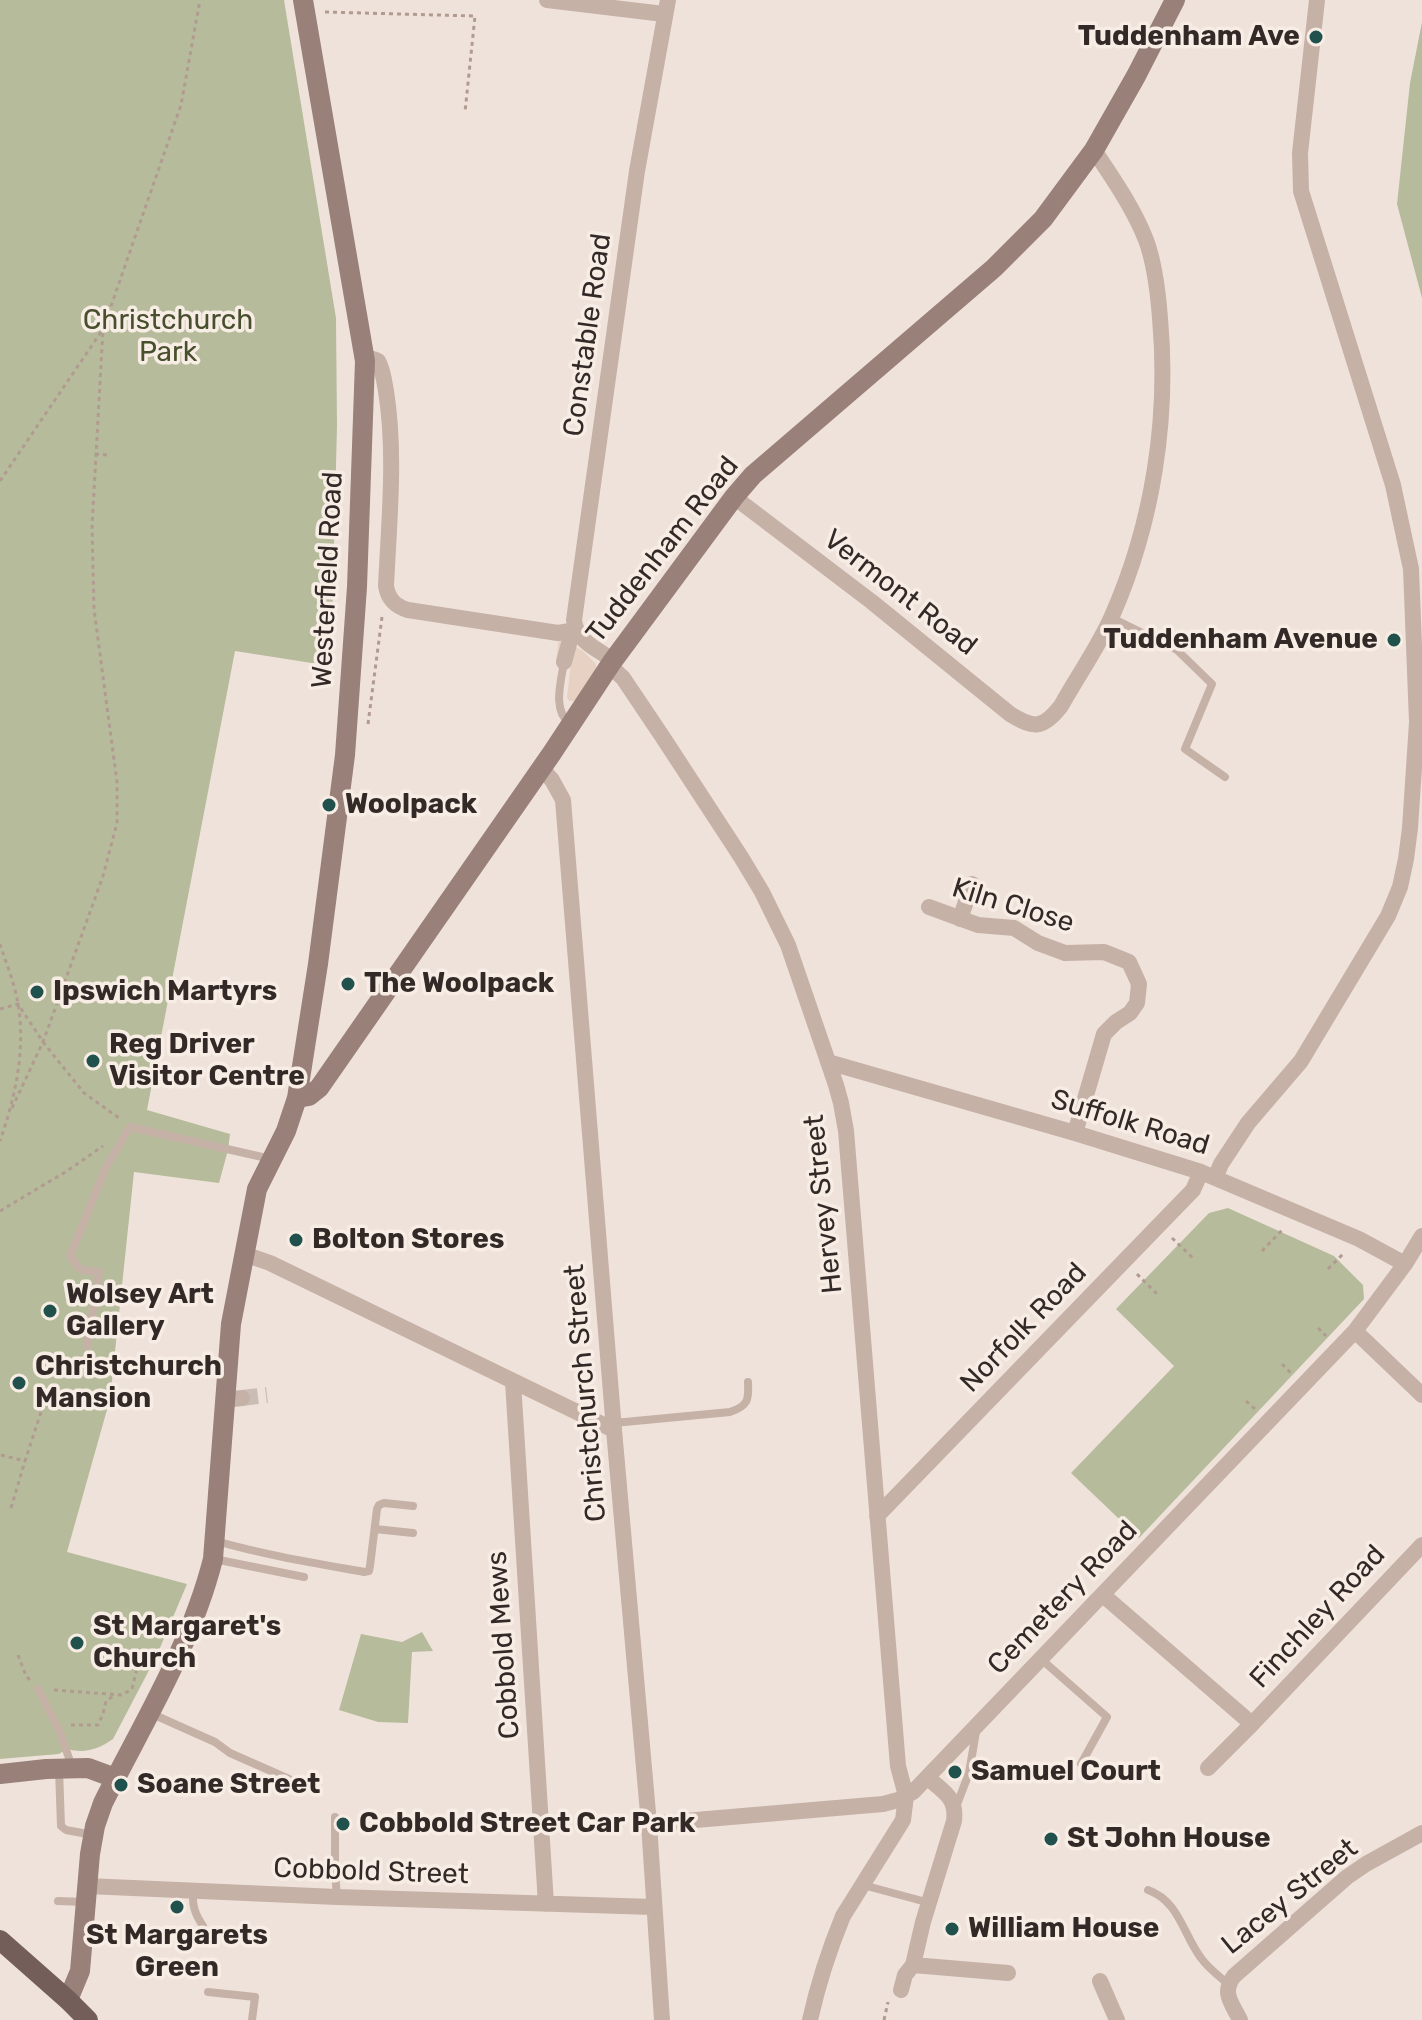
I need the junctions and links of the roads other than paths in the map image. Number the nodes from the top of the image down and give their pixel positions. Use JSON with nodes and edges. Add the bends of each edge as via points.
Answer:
{"nodes":[{"id":1,"x":547,"y":0,"type":"edge"},
{"id":2,"x":1175,"y":0,"type":"edge"},
{"id":3,"x":1317,"y":0,"type":"edge"},
{"id":4,"x":304,"y":6,"type":"edge"},
{"id":5,"x":666,"y":7,"type":"edge"},
{"id":6,"x":1094,"y":150,"type":"junction"},
{"id":7,"x":365,"y":361,"type":"junction"},
{"id":8,"x":734,"y":497,"type":"junction"},
{"id":9,"x":1112,"y":618,"type":"junction"},
{"id":10,"x":572,"y":637,"type":"junction"},
{"id":11,"x":564,"y":662,"type":"joint"},
{"id":12,"x":612,"y":663,"type":"junction"},
{"id":13,"x":570,"y":724,"type":"junction"},
{"id":14,"x":541,"y":768,"type":"junction"},
{"id":15,"x":1225,"y":777,"type":"dead end"},
{"id":16,"x":972,"y":884,"type":"dead end"},
{"id":17,"x":929,"y":907,"type":"dead end"},
{"id":18,"x":960,"y":919,"type":"junction"},
{"id":19,"x":828,"y":1062,"type":"junction"},
{"id":20,"x":297,"y":1098,"type":"junction"},
{"id":21,"x":1075,"y":1133,"type":"junction"},
{"id":22,"x":271,"y":1159,"type":"junction"},
{"id":23,"x":1208,"y":1175,"type":"junction"},
{"id":24,"x":1422,"y":1236,"type":"edge"},
{"id":25,"x":244,"y":1254,"type":"junction"},
{"id":26,"x":1405,"y":1264,"type":"junction"},
{"id":27,"x":1355,"y":1331,"type":"junction"},
{"id":28,"x":87,"y":1346,"type":"dead end"},
{"id":29,"x":513,"y":1382,"type":"junction"},
{"id":30,"x":748,"y":1382,"type":"dead end"},
{"id":31,"x":1422,"y":1395,"type":"edge"},
{"id":32,"x":614,"y":1427,"type":"junction"},
{"id":33,"x":413,"y":1506,"type":"dead end"},
{"id":34,"x":877,"y":1516,"type":"junction"},
{"id":35,"x":375,"y":1529,"type":"junction"},
{"id":36,"x":413,"y":1533,"type":"dead end"},
{"id":37,"x":1422,"y":1545,"type":"edge"},
{"id":38,"x":214,"y":1549,"type":"junction"},
{"id":39,"x":304,"y":1577,"type":"dead end"},
{"id":40,"x":1103,"y":1595,"type":"junction"},
{"id":41,"x":1041,"y":1659,"type":"junction"},
{"id":42,"x":38,"y":1689,"type":"road end"},
{"id":43,"x":150,"y":1713,"type":"junction"},
{"id":44,"x":1252,"y":1724,"type":"junction"},
{"id":45,"x":977,"y":1727,"type":"junction"},
{"id":46,"x":1081,"y":1764,"type":"dead end"},
{"id":47,"x":66,"y":1768,"type":"junction"},
{"id":48,"x":1208,"y":1768,"type":"dead end"},
{"id":49,"x":0,"y":1774,"type":"edge"},
{"id":50,"x":115,"y":1778,"type":"junction"},
{"id":51,"x":928,"y":1778,"type":"junction"},
{"id":52,"x":289,"y":1779,"type":"dead end"},
{"id":53,"x":906,"y":1796,"type":"junction"},
{"id":54,"x":955,"y":1810,"type":"junction"},
{"id":55,"x":335,"y":1817,"type":"dead end"},
{"id":56,"x":649,"y":1824,"type":"junction"},
{"id":57,"x":1422,"y":1833,"type":"edge"},
{"id":58,"x":93,"y":1835,"type":"junction"},
{"id":59,"x":863,"y":1885,"type":"junction"},
{"id":60,"x":1148,"y":1890,"type":"dead end"},
{"id":61,"x":193,"y":1891,"type":"junction"},
{"id":62,"x":87,"y":1894,"type":"junction"},
{"id":63,"x":337,"y":1897,"type":"junction"},
{"id":64,"x":58,"y":1901,"type":"dead end"},
{"id":65,"x":930,"y":1903,"type":"junction"},
{"id":66,"x":546,"y":1904,"type":"junction"},
{"id":67,"x":653,"y":1907,"type":"junction"},
{"id":68,"x":203,"y":1926,"type":"dead end"},
{"id":69,"x":0,"y":1940,"type":"edge"},
{"id":70,"x":913,"y":1965,"type":"junction"},
{"id":71,"x":1008,"y":1973,"type":"dead end"},
{"id":72,"x":1100,"y":1981,"type":"dead end"},
{"id":73,"x":1228,"y":1984,"type":"junction"},
{"id":74,"x":901,"y":1990,"type":"dead end"},
{"id":75,"x":208,"y":1992,"type":"dead end"},
{"id":76,"x":68,"y":2000,"type":"junction"},
{"id":77,"x":88,"y":2020,"type":"edge"},
{"id":78,"x":252,"y":2020,"type":"edge"},
{"id":79,"x":662,"y":2020,"type":"edge"},
{"id":80,"x":810,"y":2020,"type":"edge"},
{"id":81,"x":1117,"y":2020,"type":"edge"},
{"id":82,"x":1240,"y":2020,"type":"edge"}],
"edges":[{"from":1,"to":5,"type":"street"},
{"from":2,"to":6,"type":"main road","name":"Tuddenham Road"},
{"from":3,"to":23,"type":"street","via":[[1300,182],[1393,485],[1411,569],[1417,722],[1410,828],[1400,887],[1388,916],[1301,1061]]},
{"from":4,"to":7,"type":"main road","name":"Westerfield Road"},
{"from":5,"to":10,"type":"street","name":"Constable Road","via":[[637,171]]},
{"from":6,"to":8,"type":"main road","name":"Tuddenham Road","via":[[1015,249]]},
{"from":6,"to":9,"type":"street","via":[[1148,243],[1163,346],[1163,398],[1150,496]]},
{"from":7,"to":10,"type":"street","via":[[378,361],[382,368],[389,410],[386,586],[392,601],[408,610]]},
{"from":7,"to":20,"type":"main road","name":"Westerfield Road","via":[[345,755]]},
{"from":8,"to":9,"type":"street","name":"Vermont Road","via":[[1025,724],[1052,718]]},
{"from":8,"to":12,"type":"main road","name":"Tuddenham Road"},
{"from":9,"to":15,"type":"lane","via":[[1177,650],[1212,684],[1185,749]]},
{"from":10,"to":11,"type":"street","name":"Constable Road"},
{"from":10,"to":12,"type":"street","via":[[581,638]]},
{"from":11,"to":13,"type":"lane","via":[[559,709]]},
{"from":12,"to":13,"type":"main road","name":"Tuddenham Road"},
{"from":12,"to":19,"type":"street","name":"Hervey Street","via":[[762,892],[788,945]]},
{"from":13,"to":14,"type":"main road","name":"Tuddenham Road"},
{"from":14,"to":20,"type":"main road","name":"Tuddenham Road","via":[[319,1088]]},
{"from":14,"to":32,"type":"street","name":"Christchurch Street","via":[[563,800]]},
{"from":16,"to":18,"type":"street"},
{"from":17,"to":18,"type":"street","name":"Kiln Close"},
{"from":18,"to":21,"type":"street","name":"Kiln Close","via":[[1014,928],[1065,953],[1104,952],[1129,962],[1139,984],[1137,1003],[1104,1034]]},
{"from":19,"to":21,"type":"street","name":"Suffolk Road"},
{"from":19,"to":34,"type":"street","name":"Hervey Street","via":[[846,1131]]},
{"from":20,"to":22,"type":"main road","name":"Westerfield Road"},
{"from":21,"to":23,"type":"street","name":"Suffolk Road"},
{"from":22,"to":25,"type":"main road","name":"Westerfield Road","via":[[257,1189]]},
{"from":22,"to":28,"type":"lane","via":[[130,1127],[106,1167],[70,1256],[81,1270],[99,1272]]},
{"from":23,"to":26,"type":"street","name":"Suffolk Road"},
{"from":23,"to":34,"type":"street","name":"Norfolk Road"},
{"from":24,"to":26,"type":"street","name":"Cemetery Road"},
{"from":25,"to":29,"type":"street"},
{"from":25,"to":38,"type":"main road","name":"Westerfield Road","via":[[231,1324],[233,1399]]},
{"from":26,"to":27,"type":"street","name":"Cemetery Road"},
{"from":27,"to":31,"type":"street"},
{"from":27,"to":40,"type":"street","name":"Cemetery Road"},
{"from":29,"to":32,"type":"street"},
{"from":29,"to":66,"type":"street","name":"Cobbold Mews"},
{"from":30,"to":32,"type":"lane","via":[[747,1401],[730,1412]]},
{"from":32,"to":56,"type":"street","name":"Christchurch Street"},
{"from":33,"to":35,"type":"lane","via":[[379,1505]]},
{"from":34,"to":53,"type":"street","name":"Hervey Street","via":[[898,1766]]},
{"from":35,"to":36,"type":"lane"},
{"from":35,"to":38,"type":"lane","via":[[369,1571],[364,1572]]},
{"from":37,"to":44,"type":"street","name":"Finchley Road"},
{"from":38,"to":39,"type":"lane"},
{"from":38,"to":43,"type":"main road","name":"Westerfield Road","via":[[206,1588]]},
{"from":40,"to":41,"type":"street","name":"Cemetery Road"},
{"from":40,"to":44,"type":"street","name":"Finchley Road"},
{"from":41,"to":45,"type":"street","name":"Cemetery Road"},
{"from":41,"to":46,"type":"lane","via":[[1107,1717]]},
{"from":42,"to":47,"type":"lane","via":[[57,1727]]},
{"from":43,"to":50,"type":"main road","name":"Westerfield Road"},
{"from":43,"to":52,"type":"lane"},
{"from":44,"to":48,"type":"street","name":"Finchley Road"},
{"from":45,"to":51,"type":"street","name":"Cemetery Road"},
{"from":45,"to":54,"type":"lane","via":[[969,1773]]},
{"from":47,"to":49,"type":"main road"},
{"from":47,"to":50,"type":"main road","via":[[88,1768]]},
{"from":47,"to":58,"type":"lane","via":[[61,1826]]},
{"from":50,"to":58,"type":"main road","name":"Westerfield Road"},
{"from":51,"to":53,"type":"street","name":"Cemetery Road"},
{"from":51,"to":54,"type":"street"},
{"from":53,"to":56,"type":"street","name":"Cemetery Road","via":[[883,1804]]},
{"from":53,"to":59,"type":"street","via":[[903,1820]]},
{"from":54,"to":65,"type":"street"},
{"from":55,"to":63,"type":"lane"},
{"from":56,"to":67,"type":"street","name":"Christchurch Street"},
{"from":57,"to":73,"type":"street","name":"Lacey Street","via":[[1347,1877]]},
{"from":58,"to":62,"type":"main road","name":"Westerfield Road"},
{"from":59,"to":65,"type":"lane"},
{"from":59,"to":80,"type":"street","via":[[843,1916]]},
{"from":60,"to":73,"type":"lane","via":[[1175,1909],[1198,1955]]},
{"from":61,"to":62,"type":"street","name":"Cobbold Street"},
{"from":61,"to":63,"type":"street","name":"Cobbold Street"},
{"from":61,"to":68,"type":"lane","via":[[195,1913]]},
{"from":62,"to":64,"type":"lane"},
{"from":62,"to":76,"type":"main road","name":"Westerfield Road","via":[[80,1971]]},
{"from":63,"to":66,"type":"street","name":"Cobbold Street"},
{"from":65,"to":70,"type":"street"},
{"from":66,"to":67,"type":"street","name":"Cobbold Street"},
{"from":67,"to":79,"type":"street","name":"Christchurch Street"},
{"from":69,"to":76,"type":"main road"},
{"from":70,"to":71,"type":"street"},
{"from":70,"to":74,"type":"street"},
{"from":72,"to":81,"type":"street"},
{"from":73,"to":82,"type":"street","name":"Lacey Street"},
{"from":75,"to":78,"type":"lane","via":[[255,1997]]},
{"from":76,"to":77,"type":"main road"}]}
